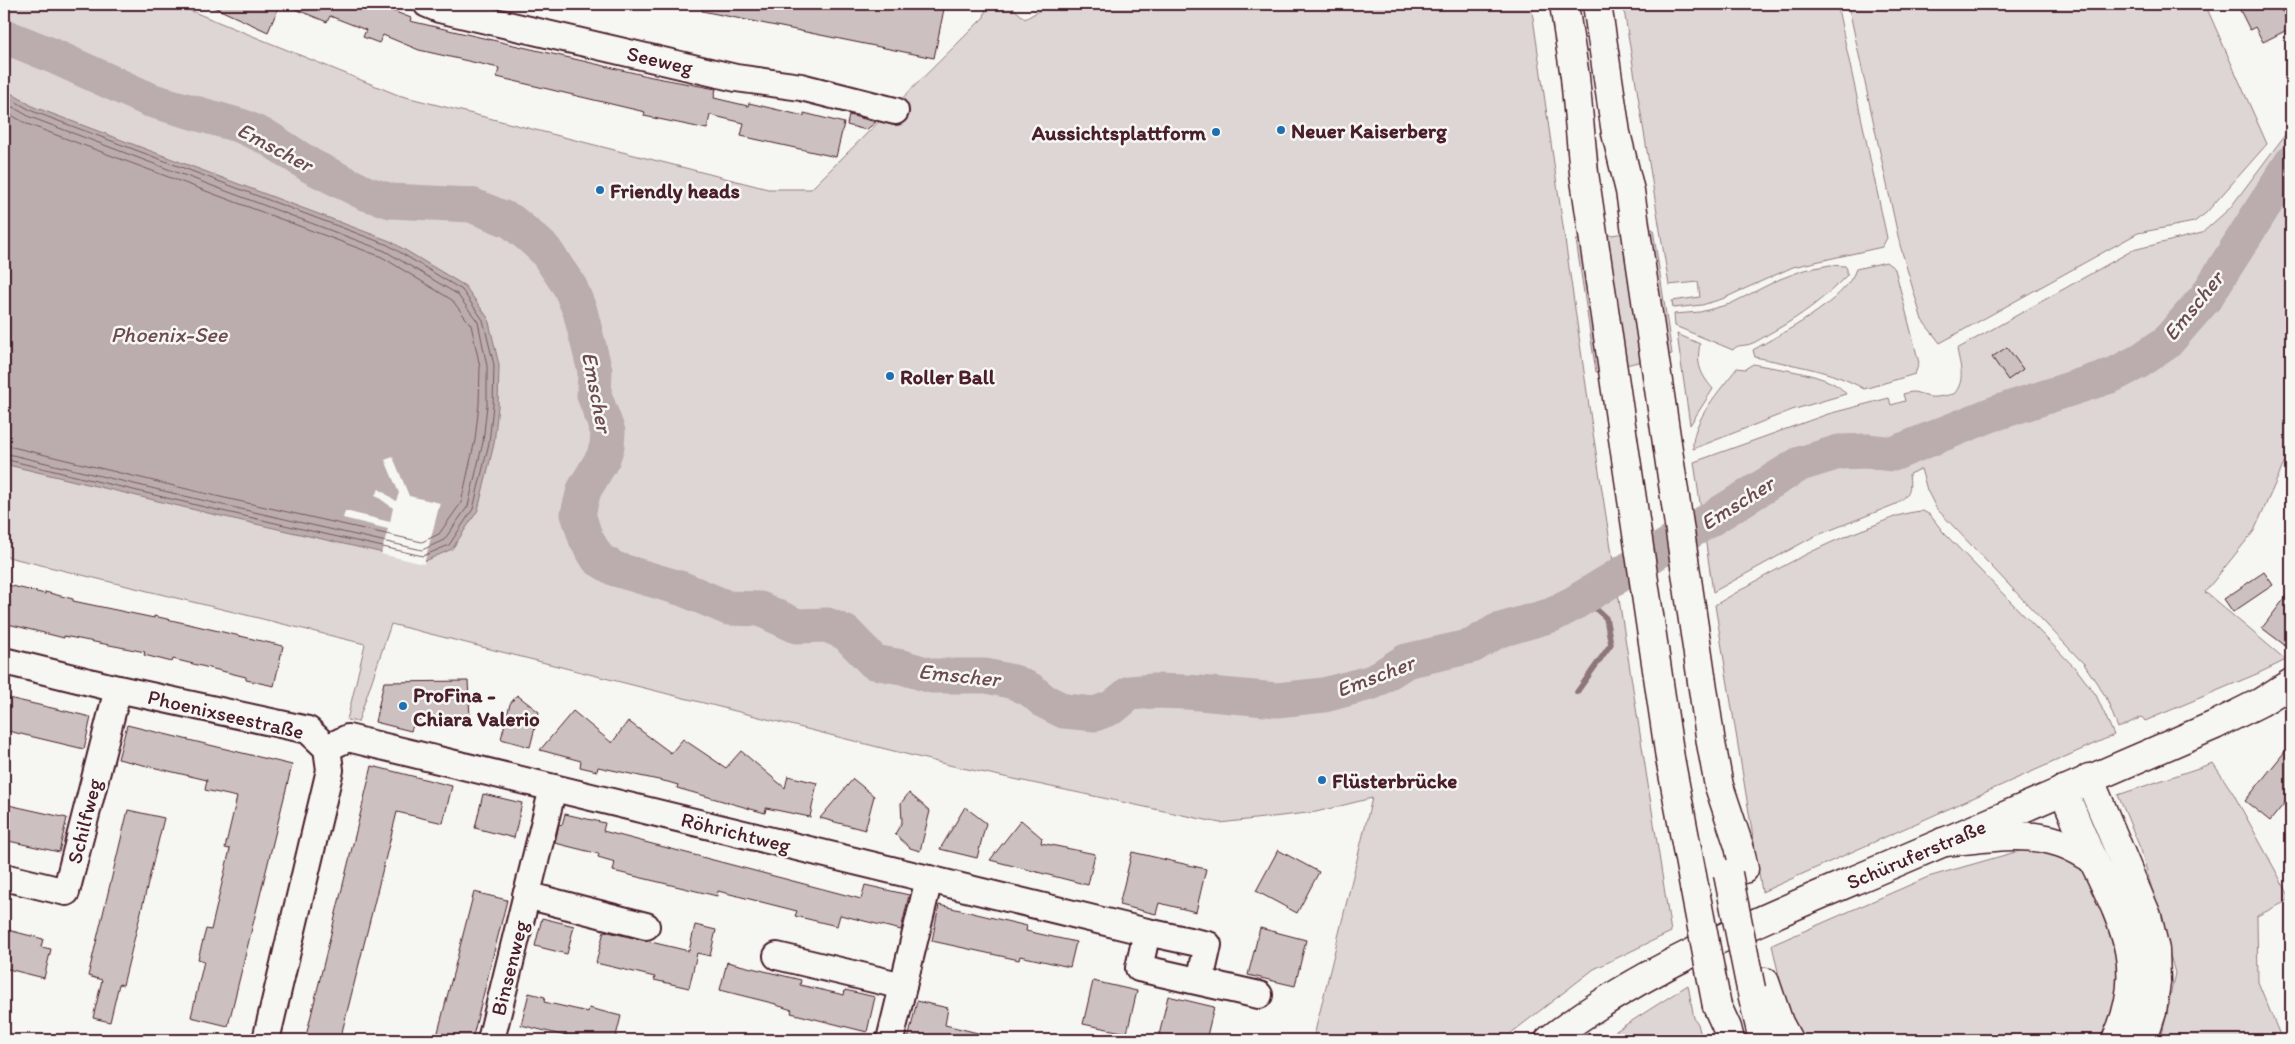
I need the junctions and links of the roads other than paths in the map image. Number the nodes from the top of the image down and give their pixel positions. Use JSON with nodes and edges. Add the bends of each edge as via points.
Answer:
{"nodes":[{"id":1,"x":427,"y":4,"type":"edge"},
{"id":2,"x":1564,"y":4,"type":"edge"},
{"id":3,"x":1597,"y":4,"type":"edge"},
{"id":4,"x":895,"y":111,"type":"dead end"},
{"id":5,"x":4,"y":661,"type":"edge"},
{"id":6,"x":2291,"y":683,"type":"edge"},
{"id":7,"x":118,"y":689,"type":"junction"},
{"id":8,"x":327,"y":748,"type":"junction"},
{"id":9,"x":2089,"y":778,"type":"junction"},
{"id":10,"x":553,"y":788,"type":"junction"},
{"id":11,"x":2063,"y":790,"type":"junction"},
{"id":12,"x":1943,"y":842,"type":"junction"},
{"id":13,"x":2093,"y":859,"type":"junction"},
{"id":14,"x":4,"y":877,"type":"edge"},
{"id":15,"x":929,"y":879,"type":"junction"},
{"id":16,"x":526,"y":895,"type":"junction"},
{"id":17,"x":646,"y":926,"type":"dead end"},
{"id":18,"x":1147,"y":932,"type":"junction"},
{"id":19,"x":777,"y":956,"type":"dead end"},
{"id":20,"x":1200,"y":981,"type":"junction"},
{"id":21,"x":903,"y":986,"type":"junction"},
{"id":22,"x":1758,"y":986,"type":"junction"},
{"id":23,"x":1259,"y":995,"type":"dead end"},
{"id":24,"x":1717,"y":1006,"type":"junction"},
{"id":25,"x":266,"y":1040,"type":"edge"},
{"id":26,"x":491,"y":1040,"type":"edge"},
{"id":27,"x":890,"y":1040,"type":"edge"},
{"id":28,"x":1549,"y":1040,"type":"edge"},
{"id":29,"x":1717,"y":1040,"type":"edge"},
{"id":30,"x":1730,"y":1040,"type":"edge"},
{"id":31,"x":1763,"y":1040,"type":"edge"},
{"id":32,"x":1788,"y":1040,"type":"edge"},
{"id":33,"x":2116,"y":1040,"type":"edge"},
{"id":34,"x":2143,"y":1040,"type":"edge"}],
"edges":[{"from":1,"to":4,"type":"street","name":"Seeweg","via":[[736,78],[801,88]]},
{"from":2,"to":24,"type":"main road","bridge":true,"via":[[1584,173],[1670,758]]},
{"from":3,"to":22,"type":"main road","via":[[1616,133],[1630,190],[1711,743],[1719,786],[1739,846],[1736,872]]},
{"from":5,"to":7,"type":"street","name":"Phoenixseestraße"},
{"from":6,"to":9,"type":"main road","name":"Schüruferstraße","via":[[2216,725]]},
{"from":7,"to":8,"type":"street","name":"Phoenixseestraße","via":[[308,730]]},
{"from":7,"to":14,"type":"street","name":"Schilfweg","via":[[66,892]]},
{"from":8,"to":10,"type":"street","name":"Röhrichtweg","via":[[348,738]]},
{"from":8,"to":25,"type":"street","name":"Phoenixseestraße","via":[[330,770]]},
{"from":9,"to":11,"type":"main road","name":"Schüruferstraße"},
{"from":9,"to":34,"type":"main road","via":[[2148,916],[2155,950],[2156,982],[2152,1012]]},
{"from":10,"to":15,"type":"street","name":"Röhrichtweg"},
{"from":10,"to":16,"type":"street","name":"Binsenweg"},
{"from":11,"to":12,"type":"main road","name":"Schüruferstraße"},
{"from":11,"to":13,"type":"main road"},
{"from":12,"to":13,"type":"main road","via":[[2004,836],[2035,837],[2058,842]]},
{"from":12,"to":28,"type":"main road","name":"Schüruferstraße","via":[[1716,942],[1629,986]]},
{"from":13,"to":33,"type":"main road","via":[[2129,944],[2133,973],[2130,1001]]},
{"from":15,"to":18,"type":"street","name":"Röhrichtweg"},
{"from":15,"to":21,"type":"street"},
{"from":16,"to":17,"type":"street","name":"Binsenweg"},
{"from":16,"to":26,"type":"street","name":"Binsenweg"},
{"from":18,"to":20,"type":"street","name":"Röhrichtweg","via":[[1208,945]]},
{"from":18,"to":20,"type":"street","via":[[1139,968]]},
{"from":19,"to":21,"type":"street"},
{"from":20,"to":23,"type":"street"},
{"from":21,"to":27,"type":"street"},
{"from":22,"to":31,"type":"main road"},
{"from":22,"to":32,"type":"main road"},
{"from":24,"to":29,"type":"main road"},
{"from":24,"to":30,"type":"main road"}]}
